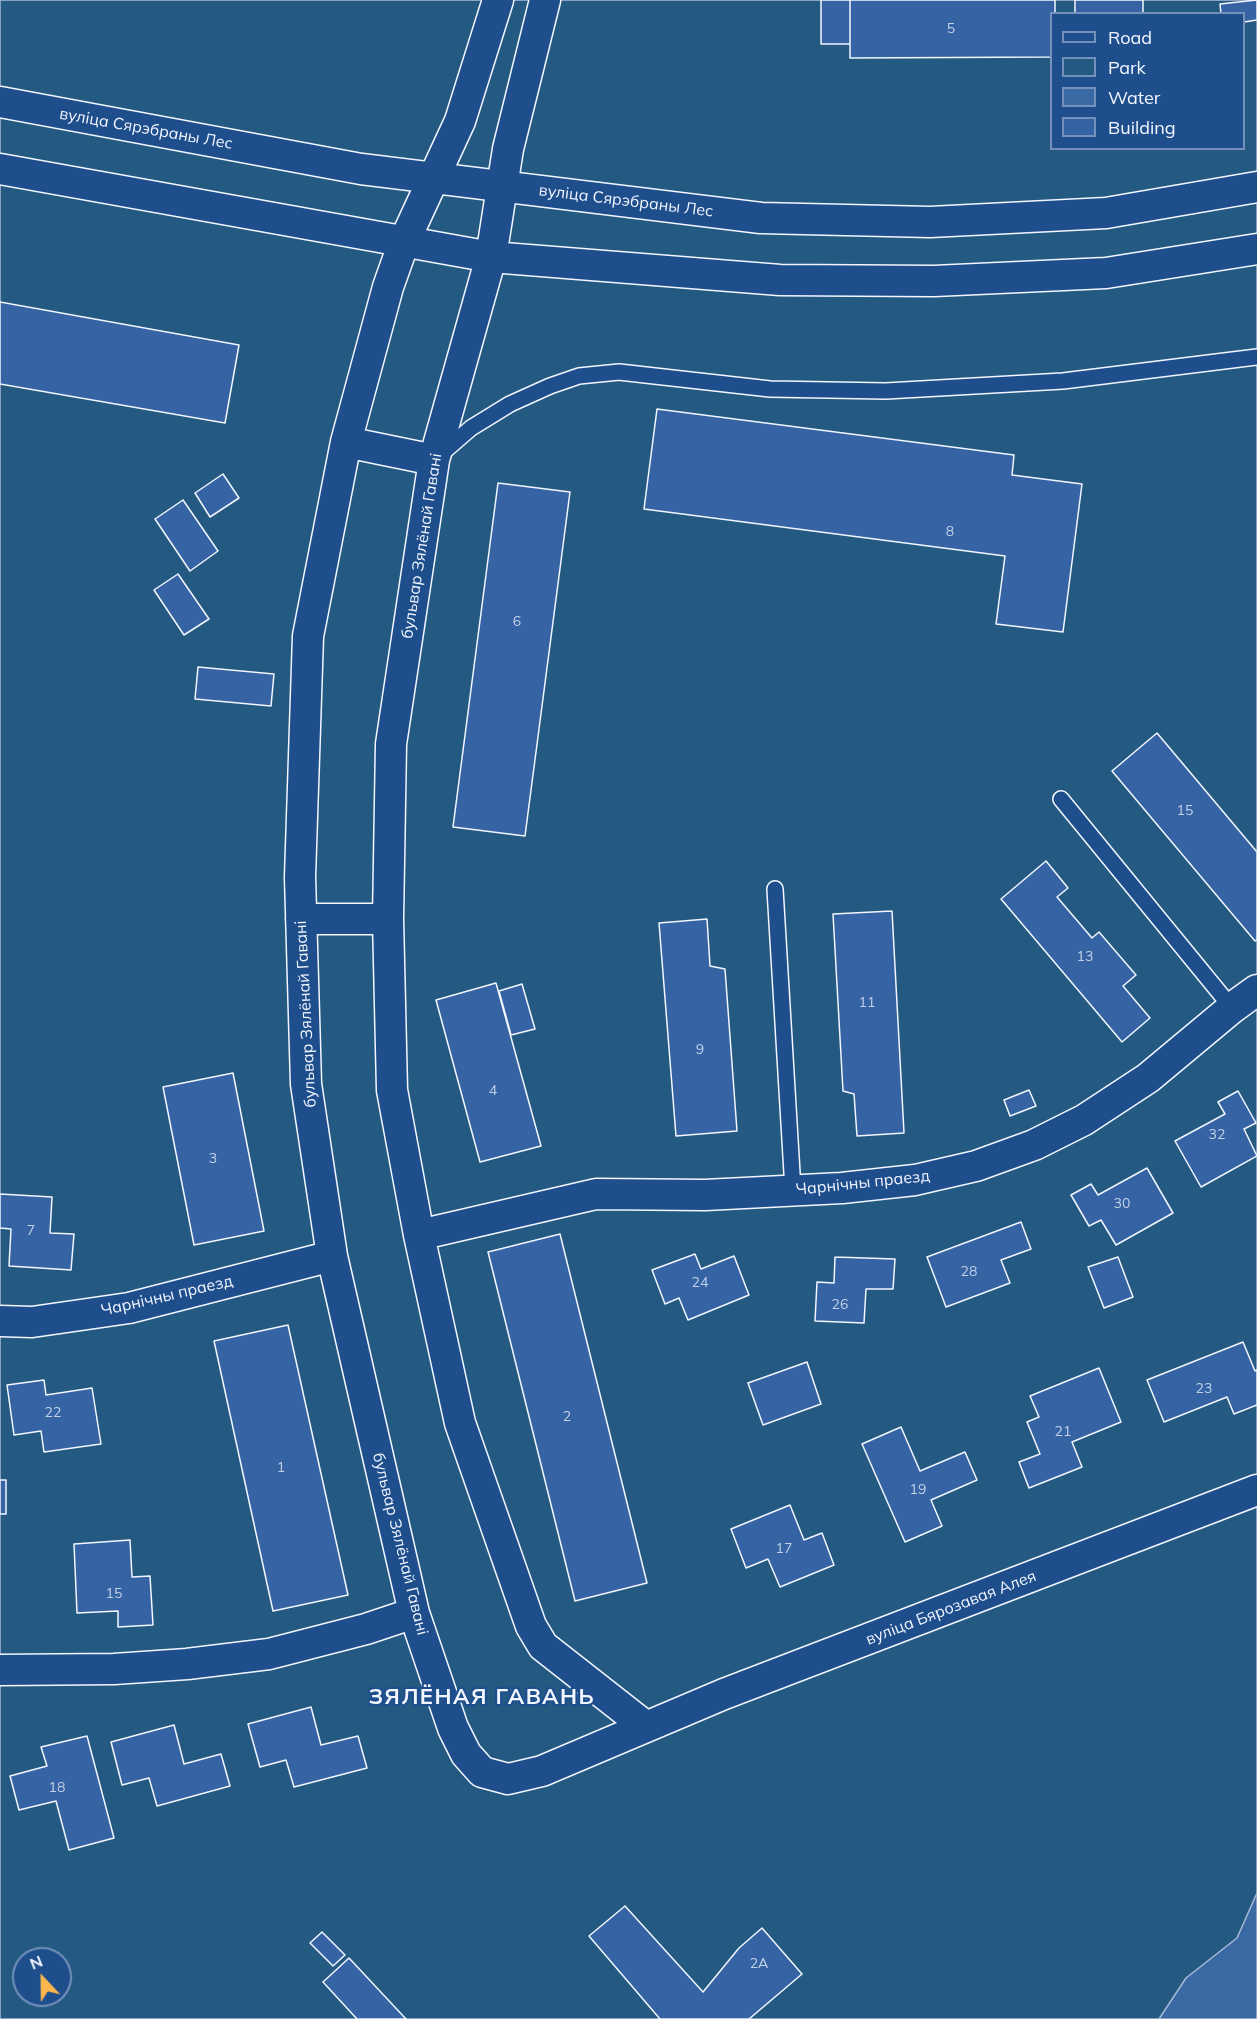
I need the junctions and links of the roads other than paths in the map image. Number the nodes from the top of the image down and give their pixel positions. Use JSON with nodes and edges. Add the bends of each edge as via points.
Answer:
{"nodes":[{"id":1,"x":498,"y":0,"type":"edge"},
{"id":2,"x":545,"y":0,"type":"edge"},
{"id":3,"x":0,"y":102,"type":"edge"},
{"id":4,"x":0,"y":169,"type":"edge"},
{"id":5,"x":433,"y":178,"type":"junction"},
{"id":6,"x":502,"y":186,"type":"junction"},
{"id":7,"x":1257,"y":187,"type":"edge"},
{"id":8,"x":404,"y":242,"type":"junction"},
{"id":9,"x":1257,"y":249,"type":"edge"},
{"id":10,"x":492,"y":257,"type":"junction"},
{"id":11,"x":1257,"y":357,"type":"edge"},
{"id":12,"x":346,"y":442,"type":"junction"},
{"id":13,"x":434,"y":460,"type":"junction"},
{"id":14,"x":1060,"y":799,"type":"dead end"},
{"id":15,"x":775,"y":889,"type":"dead end"},
{"id":16,"x":388,"y":918,"type":"junction"},
{"id":17,"x":301,"y":919,"type":"junction"},
{"id":18,"x":1257,"y":990,"type":"edge"},
{"id":19,"x":1232,"y":1008,"type":"junction"},
{"id":20,"x":793,"y":1190,"type":"junction"},
{"id":21,"x":419,"y":1235,"type":"junction"},
{"id":22,"x":332,"y":1256,"type":"junction"},
{"id":23,"x":0,"y":1321,"type":"edge"},
{"id":24,"x":1257,"y":1490,"type":"edge"},
{"id":25,"x":414,"y":1614,"type":"junction"},
{"id":26,"x":0,"y":1670,"type":"edge"},
{"id":27,"x":645,"y":1726,"type":"junction"}],
"edges":[{"from":1,"to":5,"type":"street","name":"бульвар Зялёнай Гавані","via":[[459,121]]},
{"from":2,"to":6,"type":"street","name":"бульвар Зялёнай Гавані"},
{"from":3,"to":5,"type":"street","name":"вуліца Сярэбраны Лес","via":[[361,169]]},
{"from":4,"to":8,"type":"street"},
{"from":5,"to":6,"type":"street","name":"вуліца Сярэбраны Лес"},
{"from":5,"to":8,"type":"street","name":"бульвар Зялёнай Гавані"},
{"from":6,"to":7,"type":"street","name":"вуліца Сярэбраны Лес","via":[[761,218],[930,222],[1106,213]]},
{"from":6,"to":10,"type":"street","name":"бульвар Зялёнай Гавані"},
{"from":8,"to":10,"type":"street"},
{"from":8,"to":12,"type":"street","name":"бульвар Зялёнай Гавані"},
{"from":9,"to":10,"type":"street","via":[[1106,273],[934,280],[780,280]]},
{"from":10,"to":13,"type":"street","name":"бульвар Зялёнай Гавані"},
{"from":11,"to":13,"type":"lane","via":[[1064,381],[886,391],[770,389],[619,372],[579,376],[510,404],[471,428]]},
{"from":12,"to":13,"type":"street"},
{"from":12,"to":17,"type":"street","name":"бульвар Зялёнай Гавані","via":[[308,636]]},
{"from":13,"to":16,"type":"street","name":"бульвар Зялёнай Гавані","via":[[391,744]]},
{"from":14,"to":19,"type":"lane"},
{"from":15,"to":20,"type":"lane"},
{"from":16,"to":17,"type":"street"},
{"from":16,"to":21,"type":"street","name":"бульвар Зялёнай Гавані","via":[[392,1090]]},
{"from":17,"to":22,"type":"street","name":"бульвар Зялёнай Гавані","via":[[306,1084]]},
{"from":18,"to":19,"type":"street","name":"Чарнічны праезд"},
{"from":19,"to":20,"type":"street","name":"Чарнічны праезд","via":[[1148,1078],[1083,1120],[1034,1145],[976,1166],[915,1180]]},
{"from":20,"to":21,"type":"street","name":"Чарнічны праезд","via":[[705,1195],[596,1194]]},
{"from":21,"to":27,"type":"street","name":"бульвар Зялёнай Гавані","via":[[460,1423],[531,1626],[543,1646]]},
{"from":22,"to":23,"type":"street","name":"Чарнічны праезд","via":[[129,1308],[32,1322]]},
{"from":22,"to":25,"type":"street","name":"бульвар Зялёнай Гавані"},
{"from":24,"to":27,"type":"street","name":"вуліца Бярозавая Алея"},
{"from":25,"to":26,"type":"street","via":[[269,1654],[114,1669]]},
{"from":25,"to":27,"type":"street","name":"бульвар Зялёнай Гавані","via":[[453,1728],[466,1754],[482,1772],[508,1779],[542,1771]]}]}
